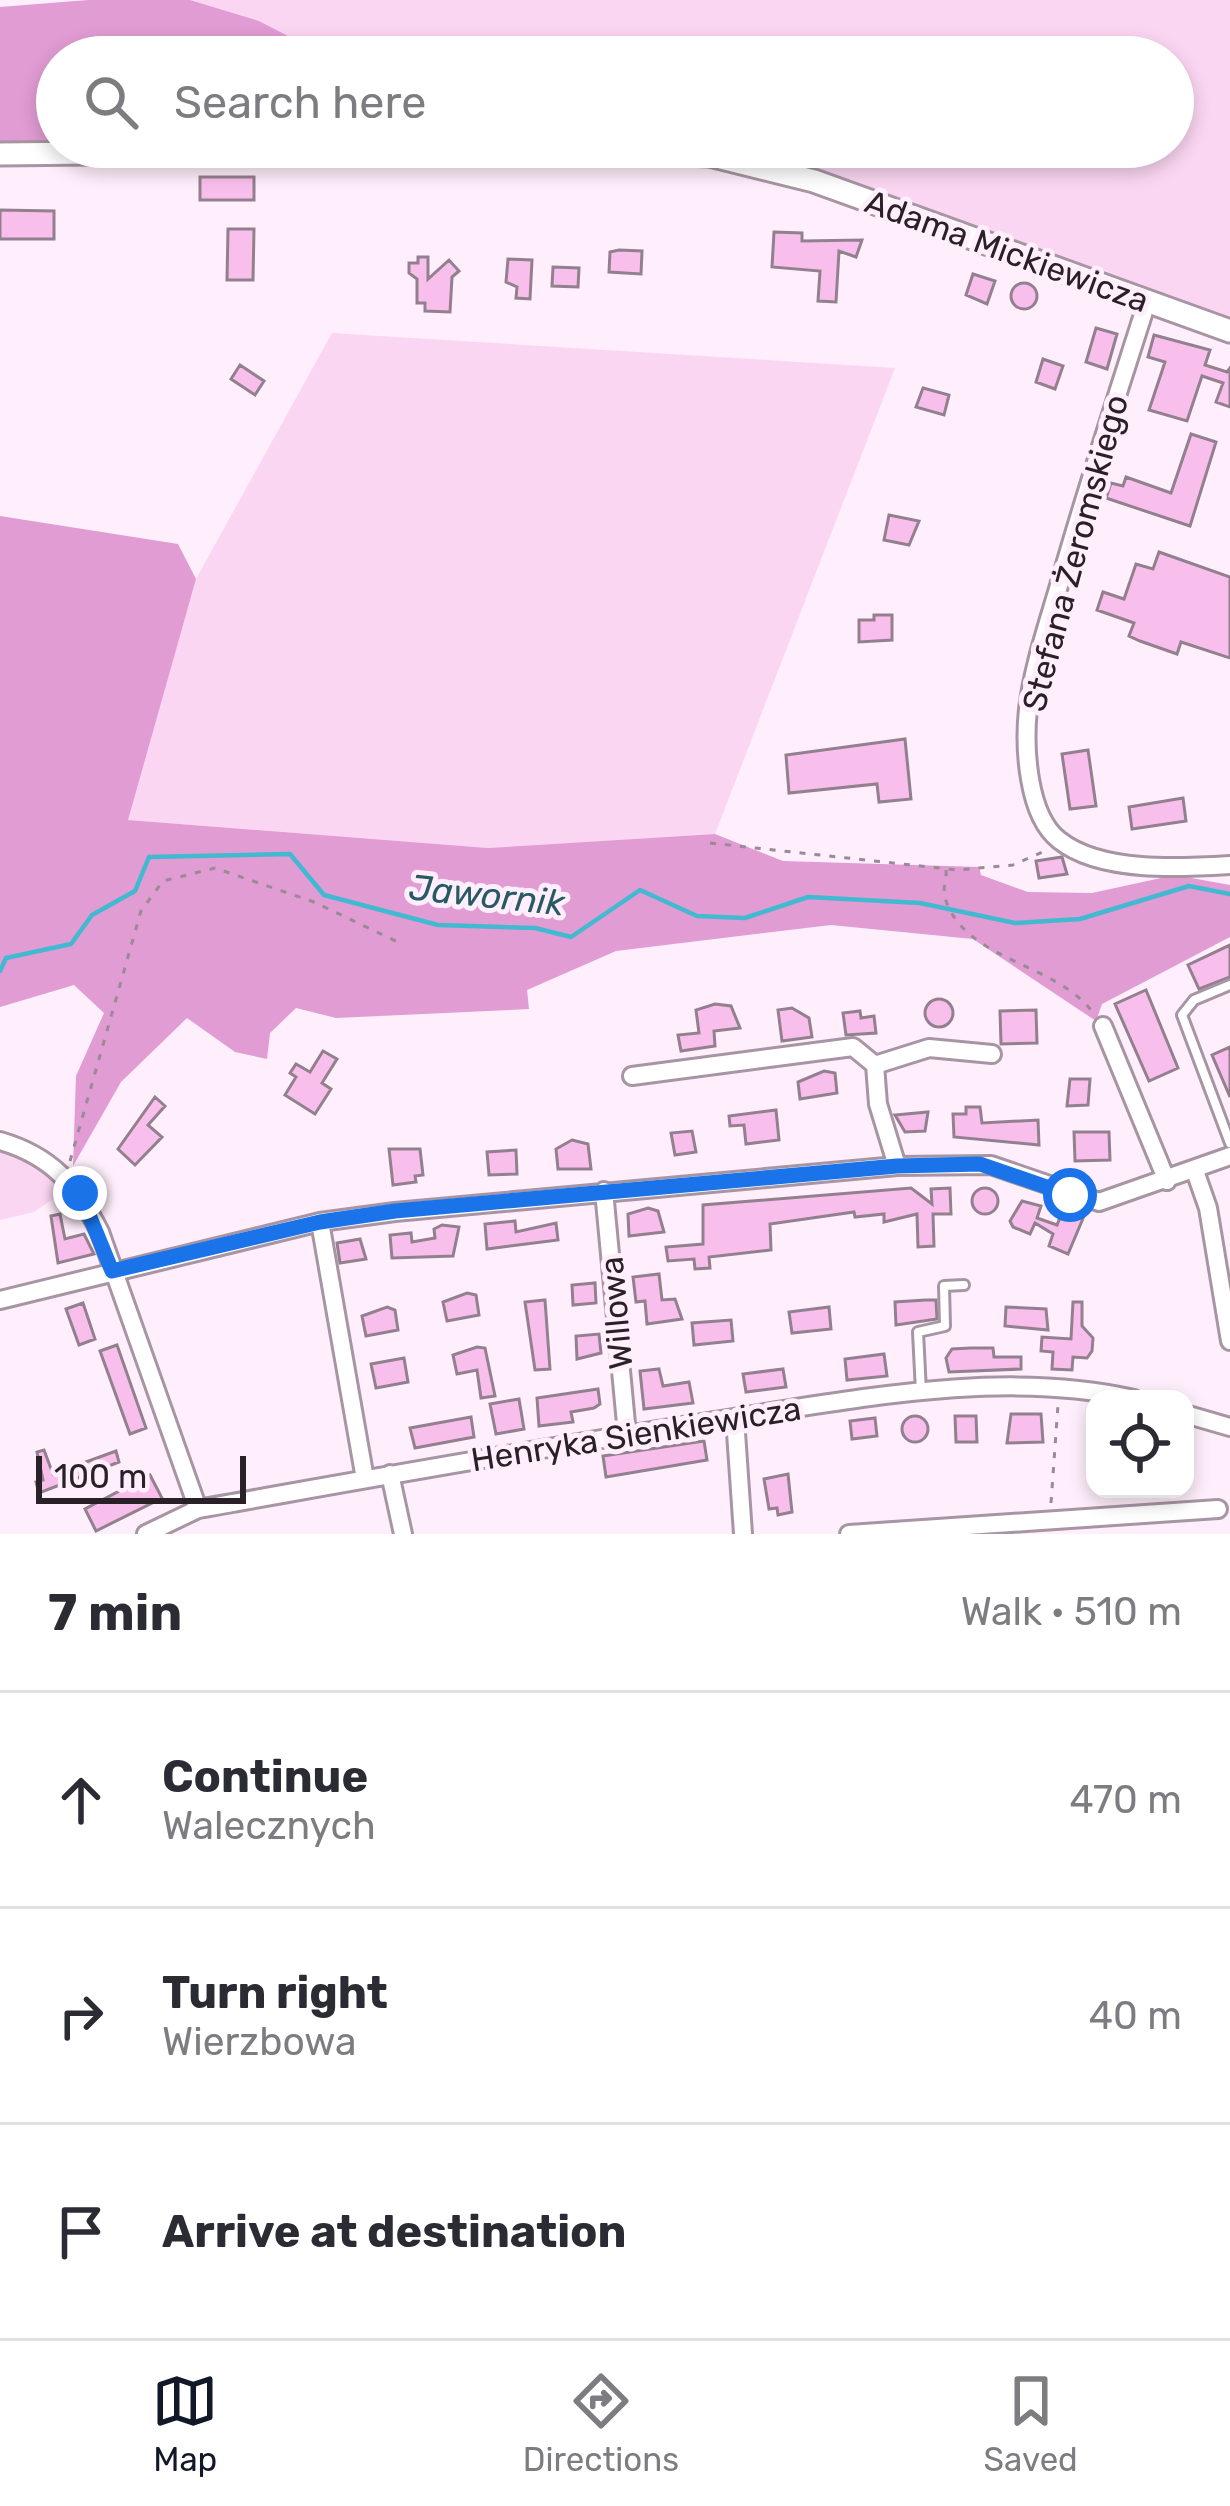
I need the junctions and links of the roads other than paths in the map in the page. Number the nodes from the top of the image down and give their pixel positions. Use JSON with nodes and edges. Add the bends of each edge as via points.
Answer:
{"nodes":[{"id":1,"x":0,"y":154,"type":"edge"},
{"id":2,"x":36,"y":154,"type":"edge"},
{"id":3,"x":762,"y":168,"type":"edge"},
{"id":4,"x":1147,"y":302,"type":"junction"},
{"id":5,"x":1230,"y":331,"type":"edge"},
{"id":6,"x":1230,"y":865,"type":"edge"},
{"id":7,"x":1230,"y":985,"type":"edge"},
{"id":8,"x":1103,"y":1026,"type":"road end"},
{"id":9,"x":992,"y":1054,"type":"dead end"},
{"id":10,"x":875,"y":1065,"type":"junction"},
{"id":11,"x":632,"y":1076,"type":"dead end"},
{"id":12,"x":0,"y":1141,"type":"edge"},
{"id":13,"x":1230,"y":1143,"type":"edge"},
{"id":14,"x":1230,"y":1156,"type":"edge"},
{"id":15,"x":897,"y":1166,"type":"junction"},
{"id":16,"x":1195,"y":1171,"type":"junction"},
{"id":17,"x":1167,"y":1181,"type":"junction"},
{"id":18,"x":604,"y":1191,"type":"junction"},
{"id":19,"x":320,"y":1222,"type":"junction"},
{"id":20,"x":112,"y":1271,"type":"junction"},
{"id":21,"x":964,"y":1285,"type":"dead end"},
{"id":22,"x":0,"y":1300,"type":"edge"},
{"id":23,"x":1230,"y":1341,"type":"edge"},
{"id":24,"x":921,"y":1393,"type":"junction"},
{"id":25,"x":1086,"y":1393,"type":"edge"},
{"id":26,"x":1194,"y":1417,"type":"edge"},
{"id":27,"x":735,"y":1418,"type":"junction"},
{"id":28,"x":1230,"y":1427,"type":"edge"},
{"id":29,"x":628,"y":1434,"type":"junction"},
{"id":30,"x":390,"y":1474,"type":"junction"},
{"id":31,"x":365,"y":1479,"type":"junction"},
{"id":32,"x":1218,"y":1508,"type":"dead end"},
{"id":33,"x":198,"y":1509,"type":"junction"},
{"id":34,"x":1050,"y":1516,"type":"junction"},
{"id":35,"x":146,"y":1534,"type":"edge"},
{"id":36,"x":403,"y":1534,"type":"edge"},
{"id":37,"x":743,"y":1534,"type":"edge"},
{"id":38,"x":849,"y":1534,"type":"edge"},
{"id":39,"x":1060,"y":1534,"type":"edge"}],
"edges":[{"from":1,"to":2,"type":"street","name":"Adama Mickiewicza"},
{"from":3,"to":4,"type":"street","name":"Adama Mickiewicza"},
{"from":4,"to":5,"type":"street","name":"Adama Mickiewicza"},
{"from":4,"to":6,"type":"street","name":"Stefana Żeromskiego","via":[[1028,710],[1033,789],[1043,819],[1064,842],[1102,858]]},
{"from":7,"to":13,"type":"lane","via":[[1194,1000],[1182,1015]]},
{"from":8,"to":17,"type":"street"},
{"from":9,"to":10,"type":"street","via":[[929,1048]]},
{"from":10,"to":11,"type":"street","via":[[853,1047]]},
{"from":10,"to":15,"type":"street"},
{"from":12,"to":20,"type":"street","via":[[64,1173],[100,1232]]},
{"from":14,"to":16,"type":"street"},
{"from":15,"to":17,"type":"street","via":[[991,1165],[1099,1202]]},
{"from":15,"to":18,"type":"street"},
{"from":16,"to":17,"type":"street"},
{"from":16,"to":23,"type":"street"},
{"from":18,"to":19,"type":"street"},
{"from":18,"to":29,"type":"street","name":"Willowa"},
{"from":19,"to":20,"type":"street"},
{"from":19,"to":31,"type":"street"},
{"from":20,"to":22,"type":"street"},
{"from":20,"to":33,"type":"street"},
{"from":21,"to":24,"type":"lane","via":[[944,1286],[946,1326],[918,1332]]},
{"from":24,"to":25,"type":"street","name":"Henryka Sienkiewicza"},
{"from":24,"to":27,"type":"street","name":"Henryka Sienkiewicza"},
{"from":26,"to":28,"type":"street"},
{"from":27,"to":29,"type":"street","name":"Henryka Sienkiewicza"},
{"from":27,"to":37,"type":"street"},
{"from":29,"to":30,"type":"street","name":"Henryka Sienkiewicza"},
{"from":30,"to":31,"type":"street","name":"Henryka Sienkiewicza"},
{"from":30,"to":36,"type":"street"},
{"from":31,"to":33,"type":"street","name":"Henryka Sienkiewicza"},
{"from":32,"to":34,"type":"street"},
{"from":33,"to":35,"type":"street","name":"Henryka Sienkiewicza"},
{"from":34,"to":38,"type":"street"},
{"from":34,"to":39,"type":"street"}]}
